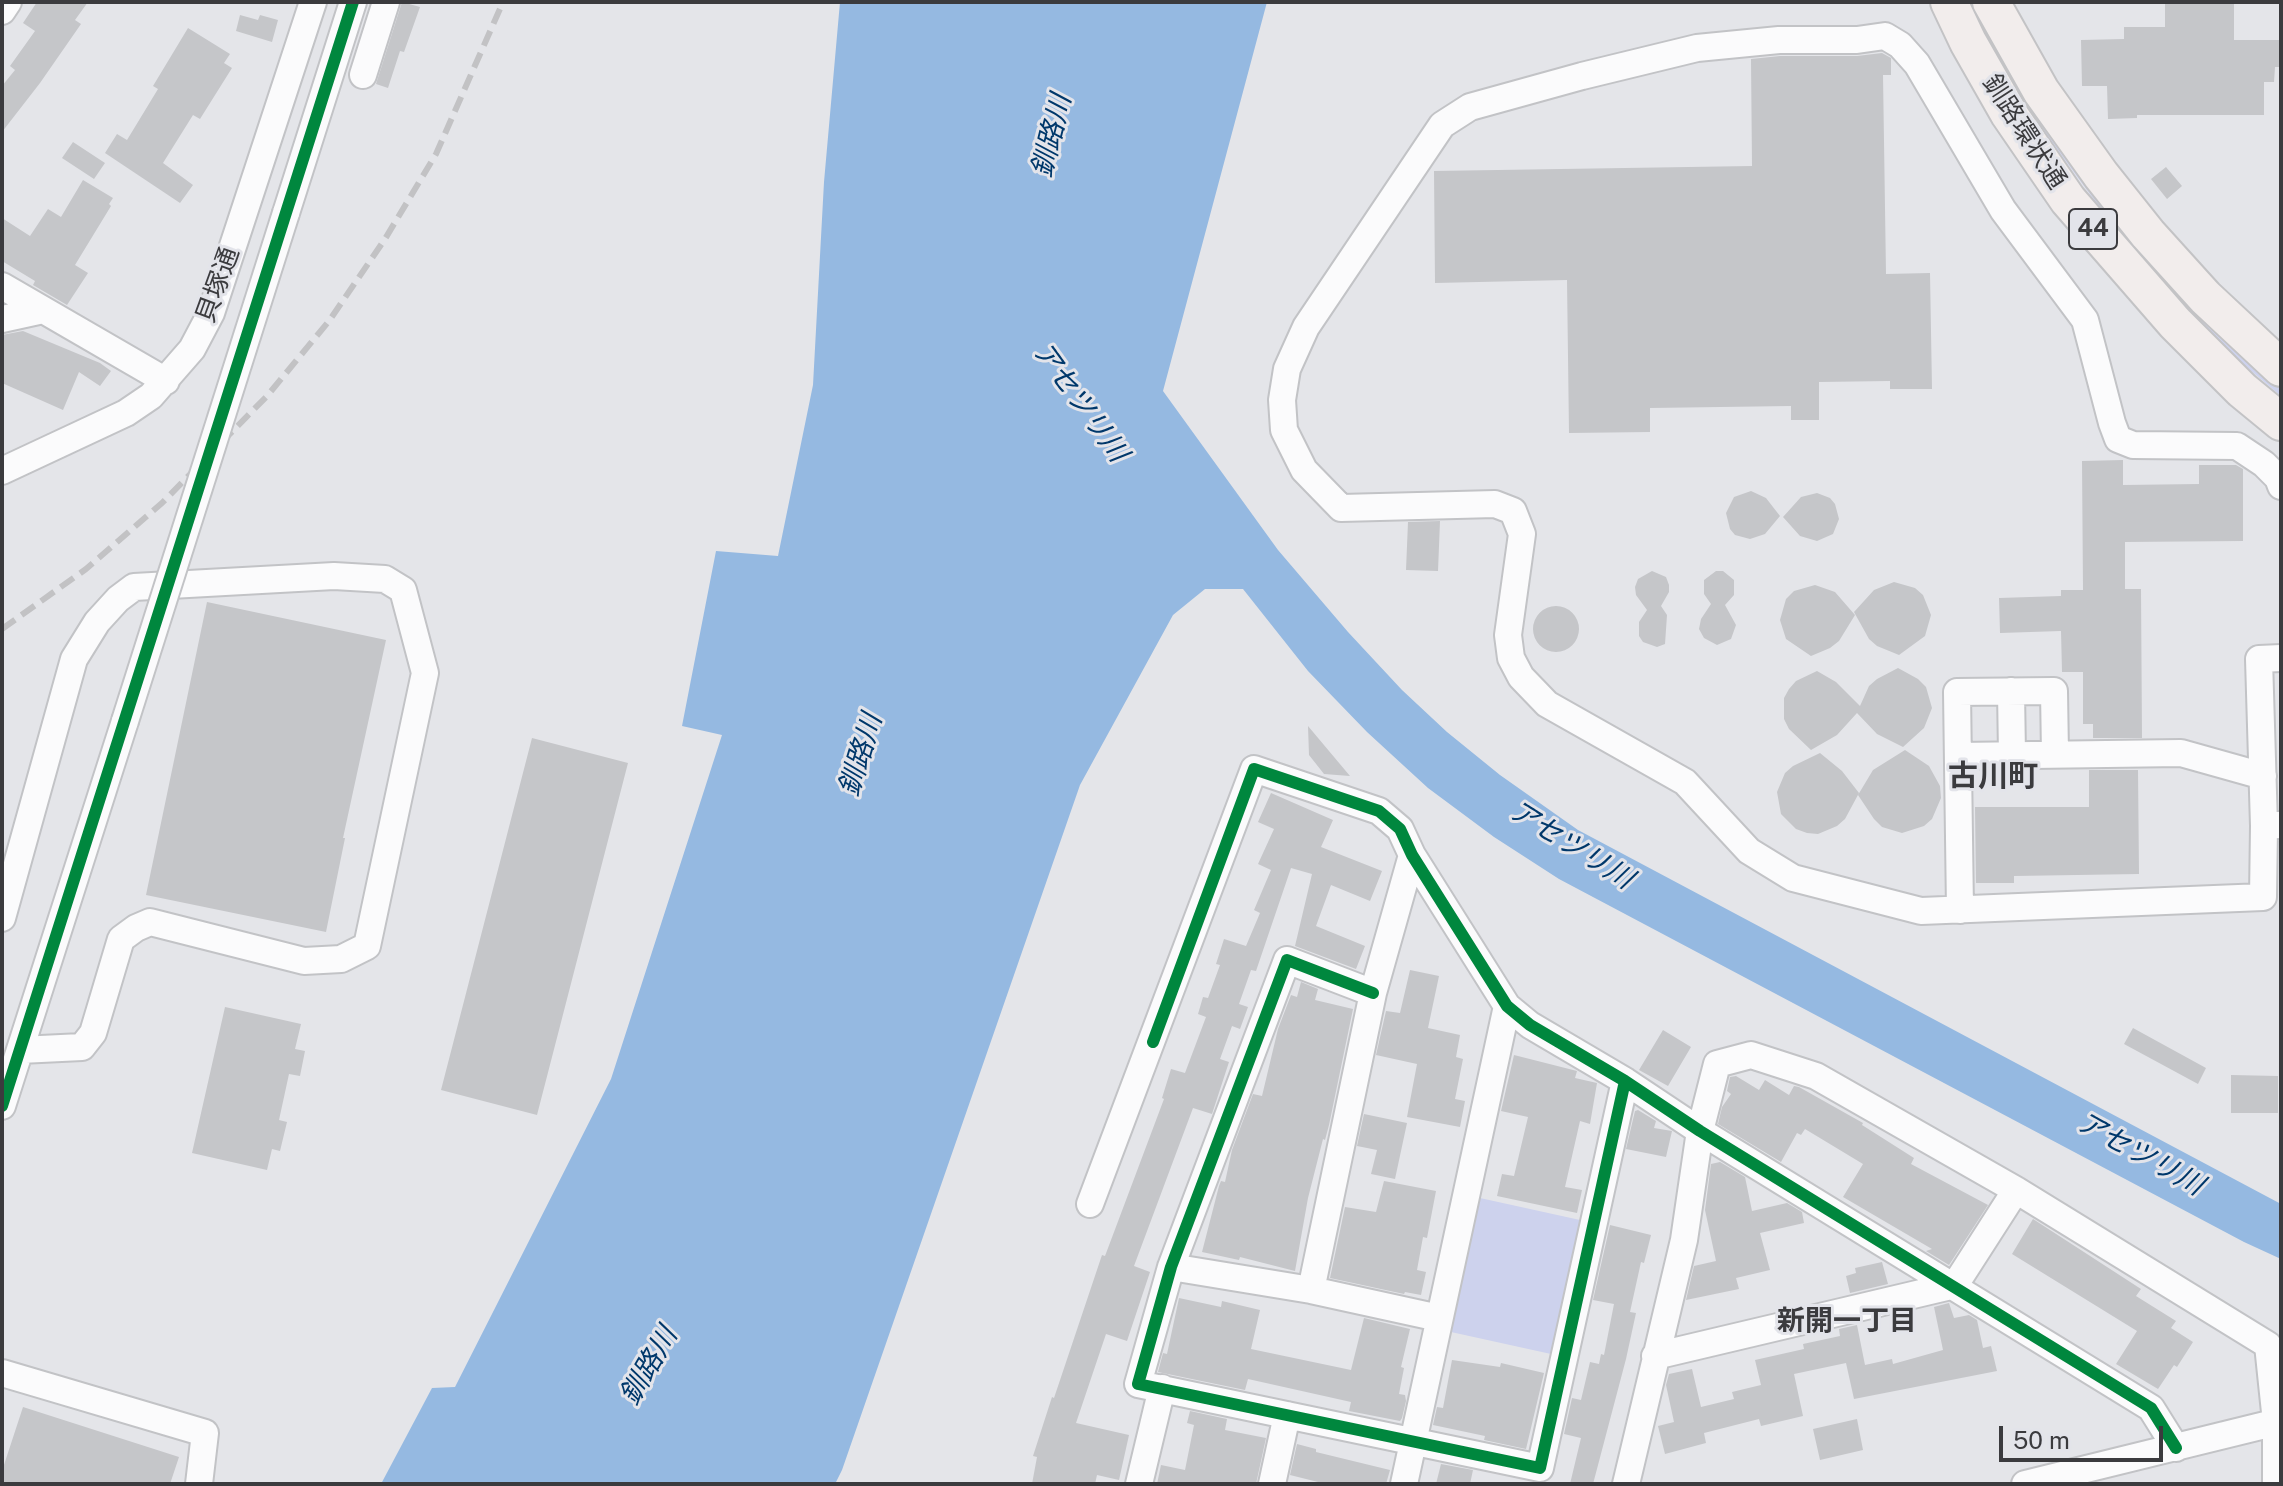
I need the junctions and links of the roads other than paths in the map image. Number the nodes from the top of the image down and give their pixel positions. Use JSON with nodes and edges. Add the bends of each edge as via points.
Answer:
{"nodes":[{"id":1,"x":8,"y":2,"type":"edge"},
{"id":2,"x":313,"y":2,"type":"edge"},
{"id":3,"x":353,"y":2,"type":"edge"},
{"id":4,"x":386,"y":2,"type":"edge"},
{"id":5,"x":1949,"y":2,"type":"edge"},
{"id":6,"x":1991,"y":2,"type":"edge"},
{"id":7,"x":2,"y":11,"type":"edge"},
{"id":8,"x":363,"y":75,"type":"dead end"},
{"id":9,"x":2,"y":286,"type":"edge"},
{"id":10,"x":43,"y":310,"type":"junction"},
{"id":11,"x":2,"y":319,"type":"edge"},
{"id":12,"x":2281,"y":368,"type":"edge"},
{"id":13,"x":166,"y":381,"type":"junction"},
{"id":14,"x":2281,"y":422,"type":"edge"},
{"id":15,"x":2,"y":471,"type":"edge"},
{"id":16,"x":2281,"y":486,"type":"edge"},
{"id":17,"x":2281,"y":658,"type":"edge"},
{"id":18,"x":2011,"y":691,"type":"junction"},
{"id":19,"x":2055,"y":754,"type":"junction"},
{"id":20,"x":2012,"y":755,"type":"junction"},
{"id":21,"x":1958,"y":756,"type":"junction"},
{"id":22,"x":2263,"y":776,"type":"junction"},
{"id":23,"x":2273,"y":826,"type":"edge"},
{"id":24,"x":1412,"y":855,"type":"junction"},
{"id":25,"x":1960,"y":910,"type":"junction"},
{"id":26,"x":2,"y":918,"type":"edge"},
{"id":27,"x":1373,"y":993,"type":"junction"},
{"id":28,"x":1507,"y":1006,"type":"junction"},
{"id":29,"x":20,"y":1050,"type":"junction"},
{"id":30,"x":1625,"y":1081,"type":"junction"},
{"id":31,"x":2,"y":1106,"type":"edge"},
{"id":32,"x":1700,"y":1131,"type":"junction"},
{"id":33,"x":2016,"y":1190,"type":"junction"},
{"id":34,"x":1090,"y":1204,"type":"dead end"},
{"id":35,"x":1171,"y":1267,"type":"junction"},
{"id":36,"x":1955,"y":1285,"type":"junction"},
{"id":37,"x":1311,"y":1290,"type":"junction"},
{"id":38,"x":1439,"y":1318,"type":"junction"},
{"id":39,"x":1655,"y":1356,"type":"junction"},
{"id":40,"x":2,"y":1373,"type":"edge"},
{"id":41,"x":1162,"y":1388,"type":"junction"},
{"id":42,"x":1287,"y":1415,"type":"junction"},
{"id":43,"x":2278,"y":1421,"type":"edge"},
{"id":44,"x":1413,"y":1441,"type":"junction"},
{"id":45,"x":2176,"y":1448,"type":"junction"},
{"id":46,"x":199,"y":1484,"type":"edge"},
{"id":47,"x":1139,"y":1484,"type":"edge"},
{"id":48,"x":1272,"y":1484,"type":"edge"},
{"id":49,"x":1404,"y":1484,"type":"edge"},
{"id":50,"x":1626,"y":1484,"type":"edge"},
{"id":51,"x":2025,"y":1484,"type":"edge"},
{"id":52,"x":2276,"y":1484,"type":"edge"}],
"edges":[{"from":1,"to":7,"type":"street"},
{"from":2,"to":13,"type":"street","name":"貝塚通","via":[[211,313],[192,349]]},
{"from":3,"to":29,"type":"street","bridge":true},
{"from":4,"to":8,"type":"street"},
{"from":5,"to":14,"type":"highway","name":"釧路環状通","number":"44","via":[[2009,114],[2068,200],[2175,323]]},
{"from":6,"to":12,"type":"highway","name":"釧路環状通","number":"44","via":[[2041,91],[2101,175],[2205,297]]},
{"from":9,"to":10,"type":"street"},
{"from":10,"to":11,"type":"street"},
{"from":10,"to":13,"type":"street"},
{"from":13,"to":15,"type":"street","name":"貝塚通","via":[[126,413]]},
{"from":16,"to":25,"type":"street","via":[[2264,464],[2237,446],[2133,445],[2118,439],[2085,320],[2003,210],[1917,64],[1885,36],[1697,48],[1470,107],[1442,125],[1306,327],[1287,369],[1284,430],[1304,470],[1341,508],[1495,504],[1513,511],[1522,534],[1508,635],[1511,658],[1547,704],[1685,782],[1749,851],[1793,878],[1921,911]]},
{"from":17,"to":22,"type":"street","via":[[2259,659]]},
{"from":18,"to":19,"type":"street","via":[[2054,691]]},
{"from":18,"to":20,"type":"street"},
{"from":18,"to":21,"type":"street","via":[[1957,692]]},
{"from":19,"to":20,"type":"street"},
{"from":19,"to":22,"type":"street","via":[[2181,753]]},
{"from":20,"to":21,"type":"street"},
{"from":21,"to":25,"type":"street"},
{"from":22,"to":23,"type":"street"},
{"from":23,"to":25,"type":"street","via":[[2263,897]]},
{"from":24,"to":27,"type":"street"},
{"from":24,"to":28,"type":"street"},
{"from":24,"to":34,"type":"street","via":[[1400,829],[1379,811],[1254,769]]},
{"from":26,"to":29,"type":"street","via":[[74,659],[118,599],[134,587],[334,576],[385,579],[403,590],[425,673],[367,946],[341,959],[304,961],[150,922],[121,939],[93,1033],[82,1047]]},
{"from":27,"to":35,"type":"street","via":[[1287,960]]},
{"from":27,"to":37,"type":"street"},
{"from":28,"to":30,"type":"street"},
{"from":28,"to":38,"type":"street"},
{"from":29,"to":31,"type":"street"},
{"from":30,"to":32,"type":"street"},
{"from":30,"to":44,"type":"street","via":[[1540,1468]]},
{"from":32,"to":33,"type":"street","via":[[1717,1064],[1751,1055],[1816,1076]]},
{"from":32,"to":36,"type":"street"},
{"from":32,"to":39,"type":"street","via":[[1684,1240]]},
{"from":33,"to":36,"type":"street"},
{"from":33,"to":43,"type":"street","via":[[2268,1345]]},
{"from":35,"to":37,"type":"street"},
{"from":35,"to":41,"type":"street","via":[[1138,1384]]},
{"from":36,"to":39,"type":"street"},
{"from":36,"to":45,"type":"street","via":[[2151,1408]]},
{"from":37,"to":38,"type":"street"},
{"from":38,"to":44,"type":"street"},
{"from":39,"to":50,"type":"street"},
{"from":40,"to":46,"type":"street","via":[[205,1433]]},
{"from":41,"to":42,"type":"street"},
{"from":41,"to":47,"type":"street"},
{"from":42,"to":44,"type":"street"},
{"from":42,"to":48,"type":"street"},
{"from":43,"to":45,"type":"street"},
{"from":43,"to":52,"type":"street"},
{"from":44,"to":49,"type":"street"},
{"from":45,"to":51,"type":"street"}]}
